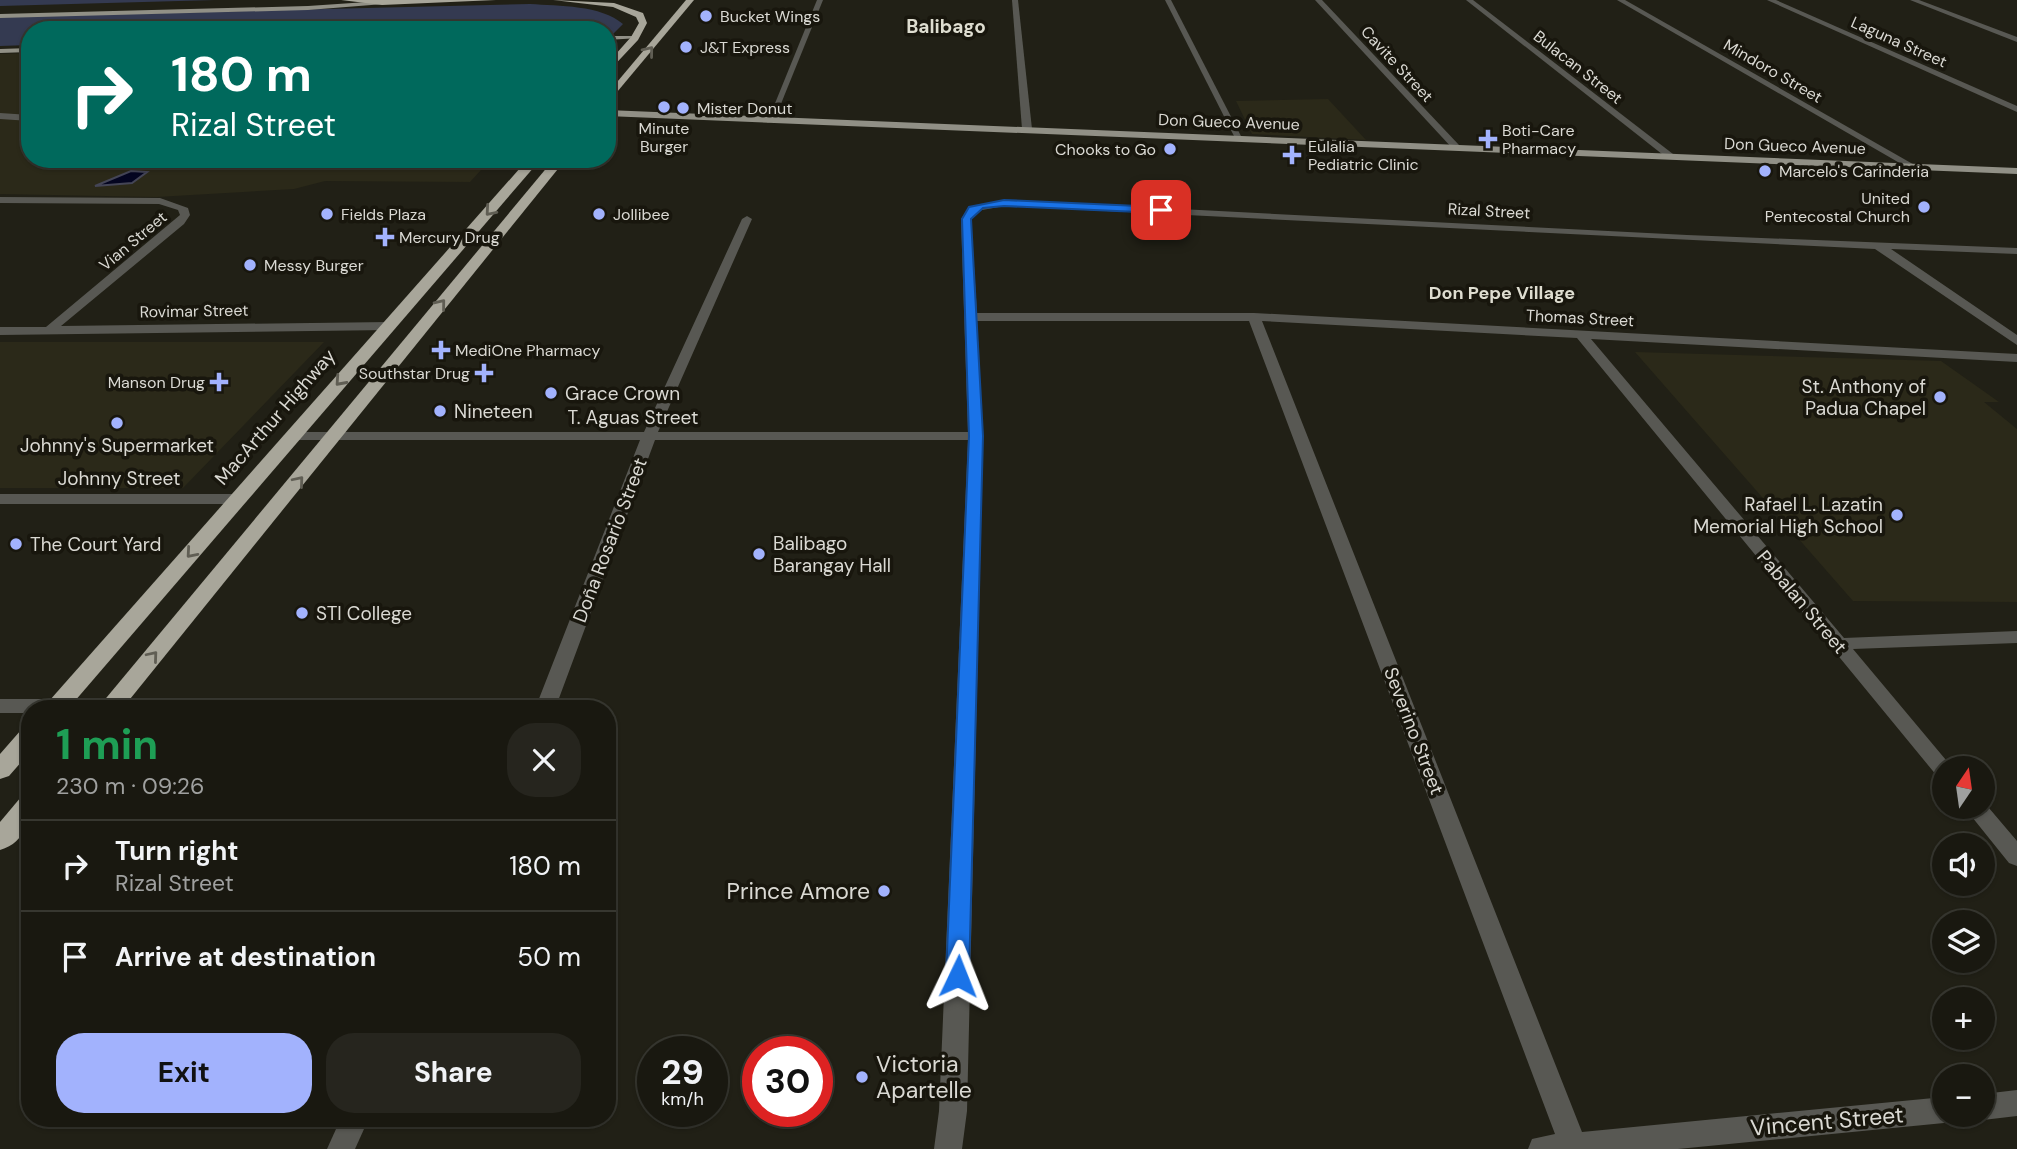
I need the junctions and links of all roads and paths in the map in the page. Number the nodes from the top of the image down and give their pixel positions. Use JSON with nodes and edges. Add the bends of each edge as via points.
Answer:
{"nodes":[{"id":1,"x":239,"y":0,"type":"edge"},
{"id":2,"x":345,"y":0,"type":"edge"},
{"id":3,"x":492,"y":0,"type":"edge"},
{"id":4,"x":557,"y":0,"type":"edge"},
{"id":5,"x":690,"y":0,"type":"edge"},
{"id":6,"x":820,"y":0,"type":"edge"},
{"id":7,"x":1015,"y":0,"type":"edge"},
{"id":8,"x":1168,"y":0,"type":"edge"},
{"id":9,"x":1318,"y":0,"type":"edge"},
{"id":10,"x":1469,"y":0,"type":"edge"},
{"id":11,"x":1620,"y":0,"type":"edge"},
{"id":12,"x":1770,"y":0,"type":"edge"},
{"id":13,"x":1913,"y":0,"type":"edge"},
{"id":14,"x":382,"y":3,"type":"junction"},
{"id":15,"x":0,"y":10,"type":"edge"},
{"id":16,"x":0,"y":16,"type":"edge"},
{"id":17,"x":616,"y":38,"type":"edge"},
{"id":18,"x":635,"y":38,"type":"junction"},
{"id":19,"x":2017,"y":40,"type":"edge"},
{"id":20,"x":21,"y":50,"type":"edge"},
{"id":21,"x":0,"y":51,"type":"edge"},
{"id":22,"x":616,"y":60,"type":"edge"},
{"id":23,"x":616,"y":90,"type":"edge"},
{"id":24,"x":2017,"y":109,"type":"edge"},
{"id":25,"x":616,"y":113,"type":"edge"},
{"id":26,"x":0,"y":116,"type":"edge"},
{"id":27,"x":21,"y":117,"type":"edge"},
{"id":28,"x":771,"y":121,"type":"junction"},
{"id":29,"x":1027,"y":130,"type":"junction"},
{"id":30,"x":1240,"y":138,"type":"junction"},
{"id":31,"x":1456,"y":147,"type":"junction"},
{"id":32,"x":1670,"y":156,"type":"junction"},
{"id":33,"x":1913,"y":167,"type":"junction"},
{"id":34,"x":527,"y":168,"type":"edge"},
{"id":35,"x":553,"y":168,"type":"edge"},
{"id":36,"x":2017,"y":171,"type":"edge"},
{"id":37,"x":0,"y":200,"type":"edge"},
{"id":38,"x":747,"y":219,"type":"dead end"},
{"id":39,"x":1877,"y":245,"type":"junction"},
{"id":40,"x":2017,"y":251,"type":"edge"},
{"id":41,"x":973,"y":317,"type":"junction"},
{"id":42,"x":1254,"y":317,"type":"junction"},
{"id":43,"x":389,"y":326,"type":"junction"},
{"id":44,"x":0,"y":331,"type":"edge"},
{"id":45,"x":48,"y":331,"type":"junction"},
{"id":46,"x":1581,"y":335,"type":"junction"},
{"id":47,"x":2017,"y":341,"type":"edge"},
{"id":48,"x":2017,"y":358,"type":"edge"},
{"id":49,"x":290,"y":436,"type":"junction"},
{"id":50,"x":335,"y":436,"type":"junction"},
{"id":51,"x":649,"y":436,"type":"junction"},
{"id":52,"x":976,"y":436,"type":"junction"},
{"id":53,"x":0,"y":499,"type":"edge"},
{"id":54,"x":238,"y":499,"type":"junction"},
{"id":55,"x":2017,"y":637,"type":"edge"},
{"id":56,"x":1837,"y":644,"type":"junction"},
{"id":57,"x":61,"y":700,"type":"edge"},
{"id":58,"x":116,"y":700,"type":"edge"},
{"id":59,"x":547,"y":700,"type":"edge"},
{"id":60,"x":0,"y":706,"type":"edge"},
{"id":61,"x":21,"y":706,"type":"edge"},
{"id":62,"x":21,"y":746,"type":"edge"},
{"id":63,"x":1932,"y":757,"type":"edge"},
{"id":64,"x":0,"y":770,"type":"edge"},
{"id":65,"x":21,"y":815,"type":"edge"},
{"id":66,"x":1985,"y":819,"type":"edge"},
{"id":67,"x":0,"y":840,"type":"edge"},
{"id":68,"x":2017,"y":856,"type":"edge"},
{"id":69,"x":2017,"y":1103,"type":"edge"},
{"id":70,"x":1995,"y":1106,"type":"edge"},
{"id":71,"x":1932,"y":1111,"type":"edge"},
{"id":72,"x":351,"y":1127,"type":"edge"},
{"id":73,"x":1573,"y":1145,"type":"junction"},
{"id":74,"x":341,"y":1149,"type":"edge"},
{"id":75,"x":947,"y":1149,"type":"edge"},
{"id":76,"x":1542,"y":1149,"type":"edge"}],
"edges":[{"from":1,"to":15,"type":"main road"},
{"from":2,"to":14,"type":"highway"},
{"from":3,"to":14,"type":"highway"},
{"from":4,"to":18,"type":"highway","via":[[632,9],[643,23]]},
{"from":23,"to":5,"type":"highway","one_way":true},
{"from":6,"to":28,"type":"street"},
{"from":7,"to":29,"type":"street"},
{"from":8,"to":30,"type":"street"},
{"from":9,"to":31,"type":"street","name":"Cavite Street"},
{"from":10,"to":32,"type":"street","name":"Bulacan Street"},
{"from":11,"to":33,"type":"street","name":"Mindoro Street"},
{"from":12,"to":24,"type":"street","name":"Laguna Street"},
{"from":13,"to":19,"type":"street"},
{"from":14,"to":16,"type":"main road"},
{"from":17,"to":18,"type":"main road"},
{"from":18,"to":22,"type":"highway"},
{"from":20,"to":21,"type":"main road"},
{"from":25,"to":28,"type":"main road","name":"Don Gueco Avenue"},
{"from":26,"to":27,"type":"street"},
{"from":28,"to":29,"type":"main road","name":"Don Gueco Avenue"},
{"from":29,"to":30,"type":"main road","name":"Don Gueco Avenue"},
{"from":30,"to":31,"type":"main road","name":"Don Gueco Avenue"},
{"from":31,"to":32,"type":"main road","name":"Don Gueco Avenue"},
{"from":32,"to":33,"type":"main road","name":"Don Gueco Avenue"},
{"from":33,"to":36,"type":"main road","name":"Don Gueco Avenue"},
{"from":34,"to":43,"type":"highway","name":"MacArthur Highway","one_way":true},
{"from":50,"to":35,"type":"highway","one_way":true},
{"from":37,"to":45,"type":"street","name":"Vian Street","via":[[150,200],[184,208],[180,222]]},
{"from":38,"to":51,"type":"street","name":"Doña Rosario Street"},
{"from":39,"to":40,"type":"street","name":"Rizal Street"},
{"from":39,"to":41,"type":"street","name":"Rizal Street","via":[[1004,203],[981,205],[967,219]]},
{"from":39,"to":47,"type":"street"},
{"from":41,"to":42,"type":"street","name":"Thomas Street"},
{"from":41,"to":52,"type":"street"},
{"from":42,"to":46,"type":"street","name":"Thomas Street"},
{"from":42,"to":73,"type":"street","name":"Severino Street"},
{"from":43,"to":45,"type":"street","name":"Rovimar Street"},
{"from":43,"to":49,"type":"highway","name":"MacArthur Highway","one_way":true},
{"from":44,"to":45,"type":"street","name":"Rovimar Street"},
{"from":46,"to":48,"type":"street","name":"Thomas Street"},
{"from":46,"to":56,"type":"street","name":"Pabalan Street"},
{"from":49,"to":50,"type":"street","name":"T. Aguas Street"},
{"from":49,"to":54,"type":"highway","name":"MacArthur Highway"},
{"from":50,"to":51,"type":"street","name":"T. Aguas Street"},
{"from":58,"to":50,"type":"highway","one_way":true},
{"from":51,"to":52,"type":"street","name":"T. Aguas Street"},
{"from":51,"to":59,"type":"street","name":"Doña Rosario Street"},
{"from":52,"to":75,"type":"street","via":[[953,1111]]},
{"from":53,"to":54,"type":"street","name":"Johnny Street"},
{"from":54,"to":57,"type":"highway","name":"MacArthur Highway","one_way":true},
{"from":55,"to":56,"type":"street"},
{"from":56,"to":63,"type":"street","name":"Pabalan Street"},
{"from":60,"to":61,"type":"street"},
{"from":62,"to":64,"type":"highway"},
{"from":65,"to":67,"type":"highway"},
{"from":66,"to":68,"type":"street"},
{"from":69,"to":70,"type":"street"},
{"from":71,"to":73,"type":"street","name":"Vincent Street"},
{"from":72,"to":74,"type":"street"},
{"from":73,"to":76,"type":"street","name":"Vincent Street"}]}
